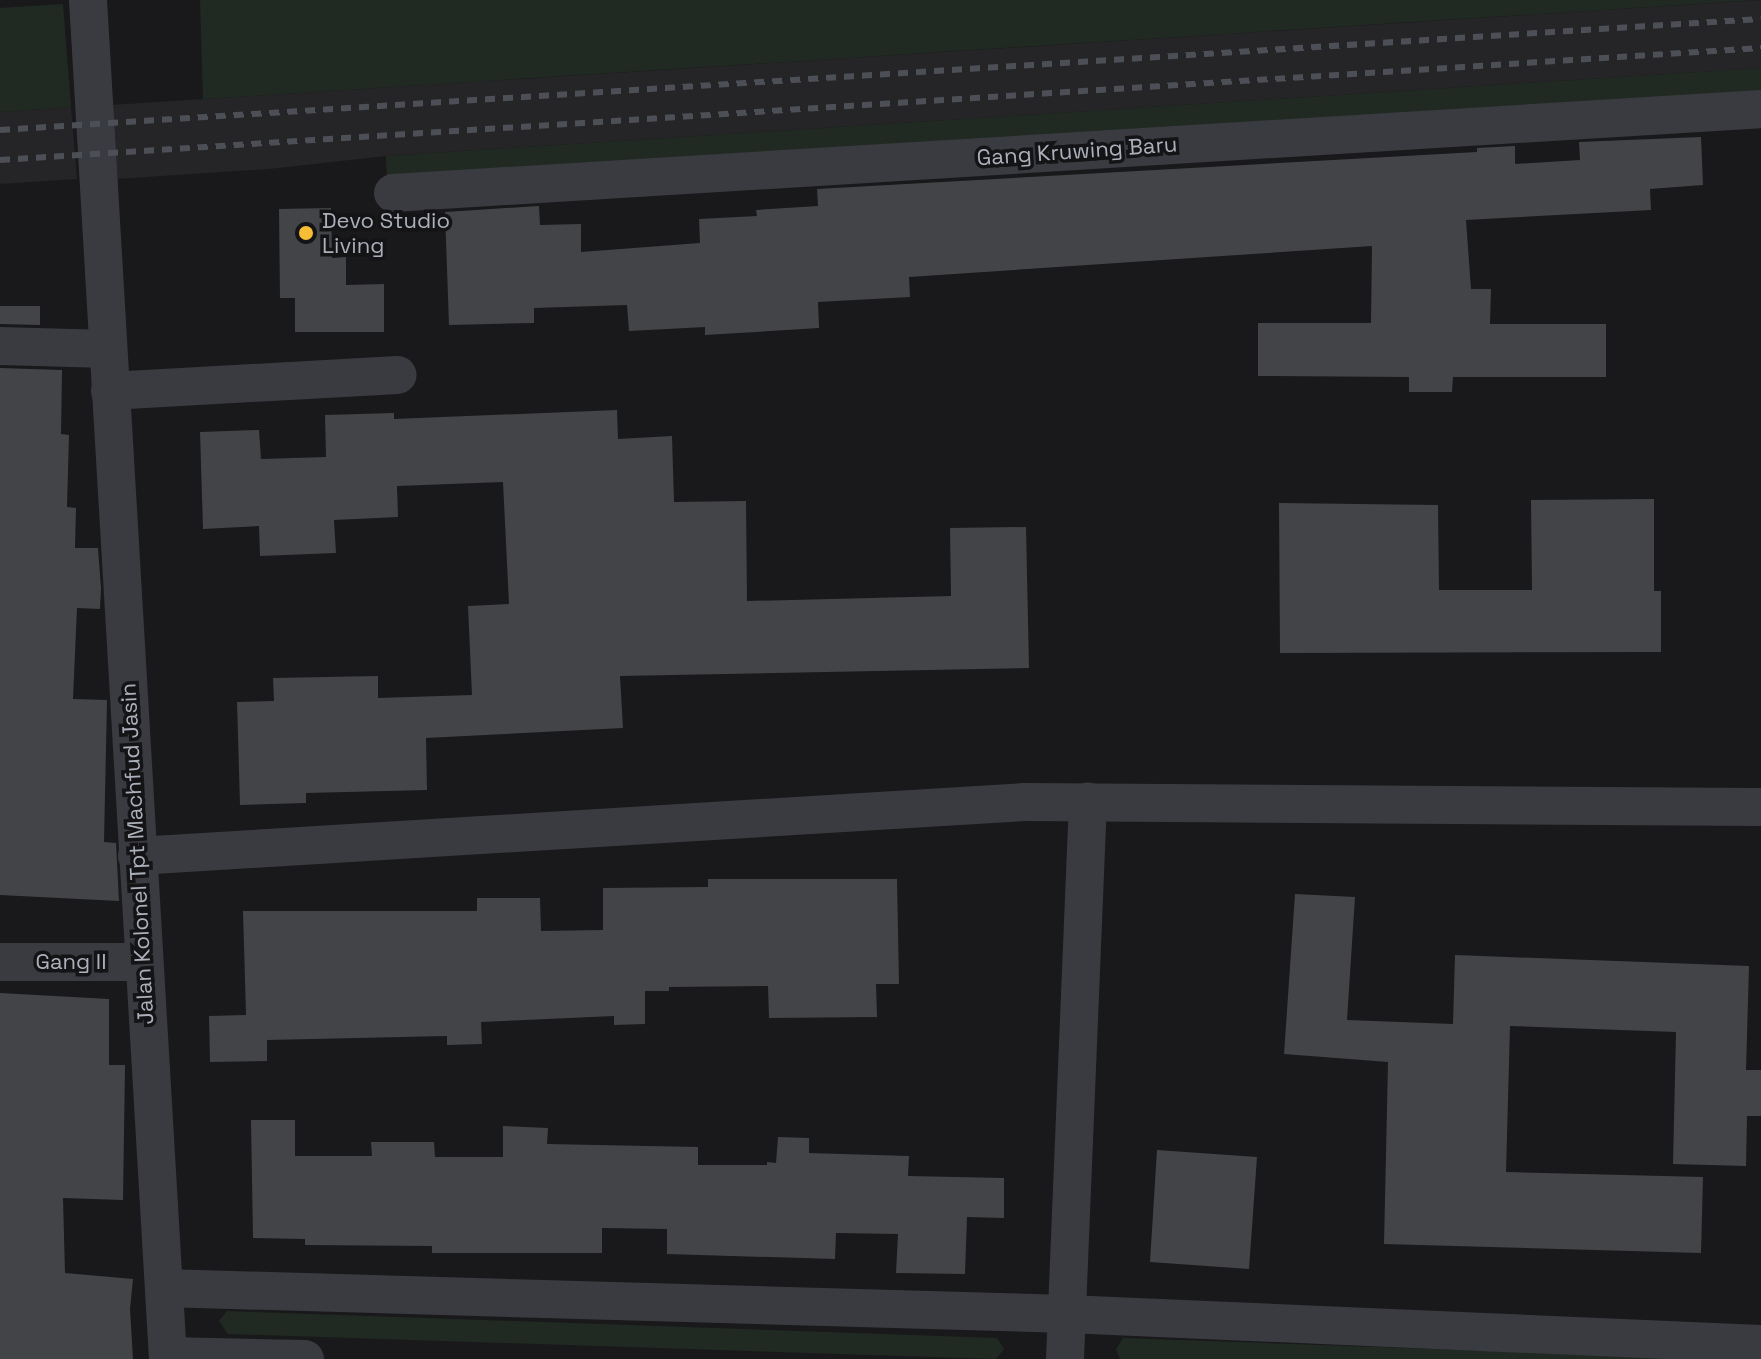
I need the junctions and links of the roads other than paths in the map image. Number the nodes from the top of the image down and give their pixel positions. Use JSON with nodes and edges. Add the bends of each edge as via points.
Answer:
{"nodes":[{"id":1,"x":88,"y":0,"type":"edge"},
{"id":2,"x":1761,"y":109,"type":"edge"},
{"id":3,"x":393,"y":193,"type":"dead end"},
{"id":4,"x":0,"y":346,"type":"edge"},
{"id":5,"x":108,"y":349,"type":"junction"},
{"id":6,"x":398,"y":375,"type":"dead end"},
{"id":7,"x":110,"y":391,"type":"junction"},
{"id":8,"x":1088,"y":801,"type":"junction"},
{"id":9,"x":1761,"y":807,"type":"edge"},
{"id":10,"x":137,"y":856,"type":"junction"},
{"id":11,"x":0,"y":962,"type":"edge"},
{"id":12,"x":143,"y":962,"type":"junction"},
{"id":13,"x":164,"y":1288,"type":"junction"},
{"id":14,"x":1067,"y":1314,"type":"junction"},
{"id":15,"x":1761,"y":1344,"type":"edge"},
{"id":16,"x":168,"y":1357,"type":"edge"},
{"id":17,"x":305,"y":1359,"type":"edge"},
{"id":18,"x":1065,"y":1359,"type":"edge"}],
"edges":[{"from":1,"to":5,"type":"street","name":"Jalan Kolonel Tpt Machfud Jasin"},
{"from":2,"to":3,"type":"street","name":"Gang Kruwing Baru"},
{"from":4,"to":5,"type":"street"},
{"from":5,"to":7,"type":"street","name":"Jalan Kolonel Tpt Machfud Jasin"},
{"from":6,"to":7,"type":"street"},
{"from":7,"to":10,"type":"street","name":"Jalan Kolonel Tpt Machfud Jasin"},
{"from":8,"to":9,"type":"street"},
{"from":8,"to":10,"type":"street","via":[[664,821]]},
{"from":8,"to":14,"type":"street"},
{"from":10,"to":12,"type":"street","name":"Jalan Kolonel Tpt Machfud Jasin"},
{"from":11,"to":12,"type":"street","name":"Gang II"},
{"from":12,"to":13,"type":"street","name":"Jalan Kolonel Tpt Machfud Jasin"},
{"from":13,"to":14,"type":"street"},
{"from":13,"to":16,"type":"street","name":"Jalan Kolonel Tpt Machfud Jasin"},
{"from":14,"to":15,"type":"street"},
{"from":14,"to":18,"type":"street"},
{"from":16,"to":17,"type":"street"}]}
